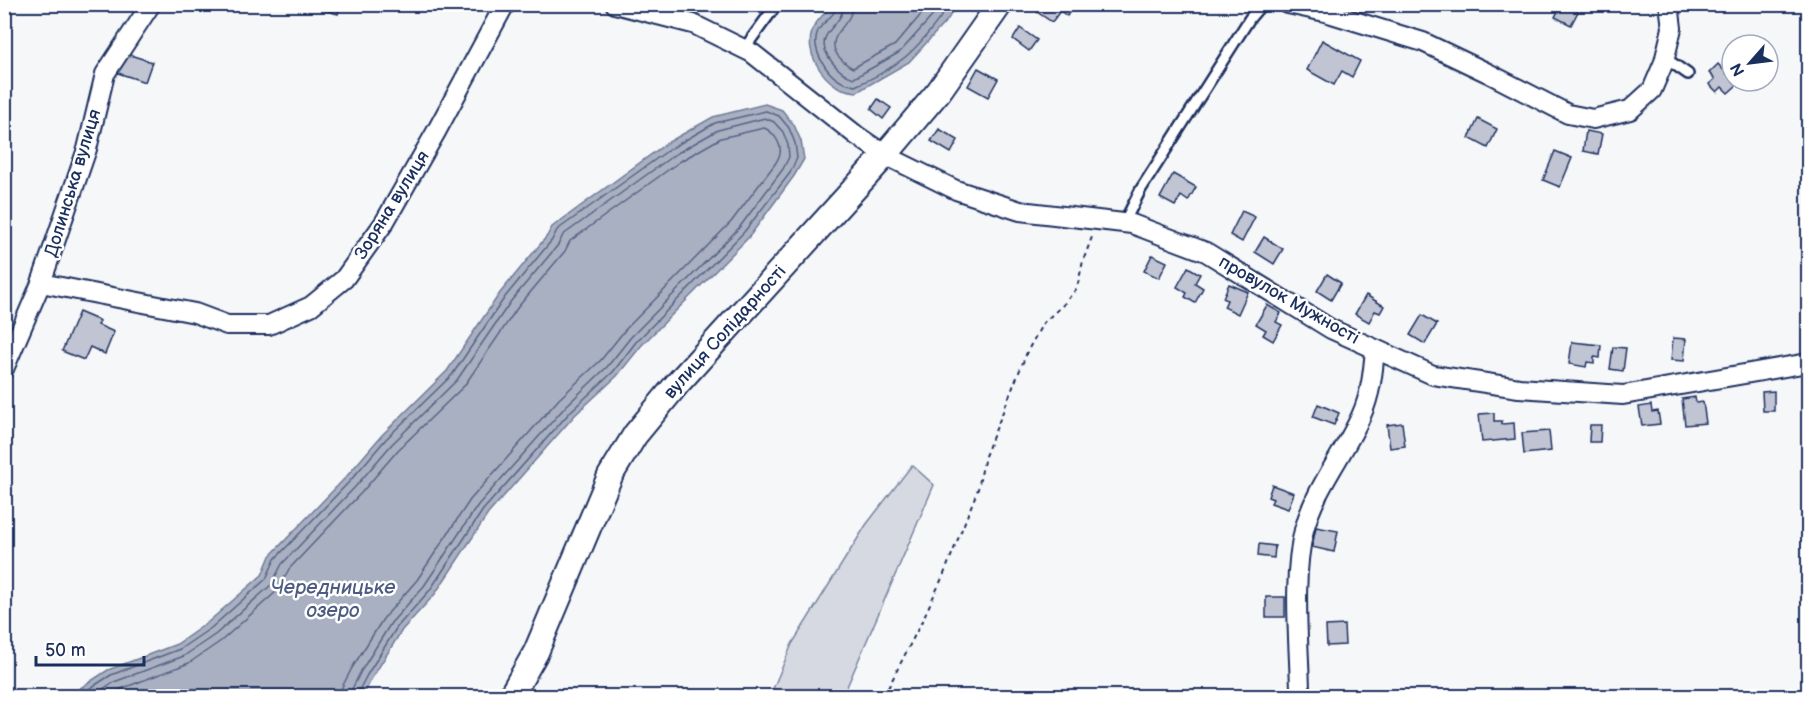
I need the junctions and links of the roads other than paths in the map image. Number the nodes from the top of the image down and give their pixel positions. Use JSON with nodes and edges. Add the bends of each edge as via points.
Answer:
{"nodes":[{"id":1,"x":151,"y":4,"type":"edge"},
{"id":2,"x":505,"y":4,"type":"edge"},
{"id":3,"x":615,"y":4,"type":"edge"},
{"id":4,"x":777,"y":4,"type":"edge"},
{"id":5,"x":1000,"y":4,"type":"edge"},
{"id":6,"x":1262,"y":4,"type":"edge"},
{"id":7,"x":1288,"y":4,"type":"edge"},
{"id":8,"x":1669,"y":4,"type":"edge"},
{"id":9,"x":744,"y":49,"type":"junction"},
{"id":10,"x":1665,"y":58,"type":"junction"},
{"id":11,"x":1688,"y":74,"type":"dead end"},
{"id":12,"x":885,"y":155,"type":"junction"},
{"id":13,"x":1124,"y":223,"type":"junction"},
{"id":14,"x":41,"y":283,"type":"junction"},
{"id":15,"x":1375,"y":349,"type":"junction"},
{"id":16,"x":1809,"y":363,"type":"edge"},
{"id":17,"x":4,"y":369,"type":"edge"},
{"id":18,"x":1300,"y":690,"type":"dead end"},
{"id":19,"x":511,"y":696,"type":"edge"}],
"edges":[{"from":1,"to":14,"type":"street","name":"Долинська вулиця","via":[[105,74],[87,149]]},
{"from":2,"to":14,"type":"street","name":"Зоряна вулиця","via":[[384,223],[344,279],[311,306],[269,325],[227,325],[195,313]]},
{"from":3,"to":9,"type":"street","name":"провулок Мужності","via":[[693,24]]},
{"from":4,"to":9,"type":"lane"},
{"from":5,"to":12,"type":"main road","name":"вулиця Солідарності","via":[[939,91]]},
{"from":6,"to":13,"type":"lane","via":[[1141,189]]},
{"from":7,"to":10,"type":"street","via":[[1423,42],[1568,114],[1593,119],[1630,110],[1652,90]]},
{"from":8,"to":10,"type":"street","via":[[1672,28]]},
{"from":9,"to":12,"type":"street","name":"провулок Мужності"},
{"from":10,"to":11,"type":"lane"},
{"from":12,"to":13,"type":"street","name":"провулок Мужності","via":[[956,190],[1020,211]]},
{"from":12,"to":19,"type":"main road","name":"вулиця Солідарності","via":[[676,384],[635,435],[610,476],[536,652]]},
{"from":13,"to":15,"type":"street","name":"провулок Мужності","via":[[1206,252],[1331,329]]},
{"from":14,"to":17,"type":"street","name":"Долинська вулиця"},
{"from":15,"to":16,"type":"street","name":"провулок Мужності","via":[[1433,375],[1519,388],[1623,395]]},
{"from":15,"to":18,"type":"street","via":[[1372,384],[1361,415],[1323,484],[1305,529],[1298,573]]}]}
